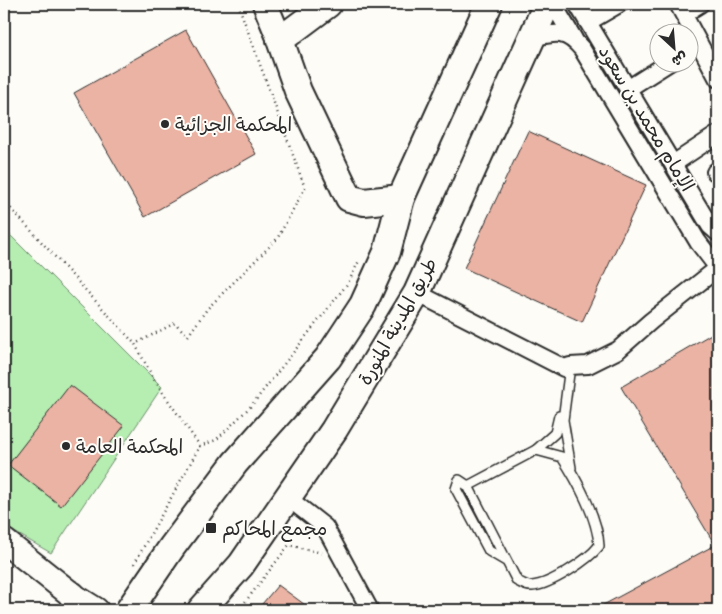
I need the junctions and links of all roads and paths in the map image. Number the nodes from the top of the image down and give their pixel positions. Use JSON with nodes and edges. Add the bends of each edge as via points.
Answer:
{"nodes":[{"id":1,"x":238,"y":4,"type":"edge"},
{"id":2,"x":265,"y":4,"type":"edge"},
{"id":3,"x":328,"y":4,"type":"edge"},
{"id":4,"x":489,"y":4,"type":"edge"},
{"id":5,"x":547,"y":4,"type":"edge"},
{"id":6,"x":553,"y":4,"type":"edge"},
{"id":7,"x":577,"y":4,"type":"edge"},
{"id":8,"x":619,"y":4,"type":"edge"},
{"id":9,"x":700,"y":4,"type":"edge"},
{"id":10,"x":681,"y":9,"type":"edge"},
{"id":11,"x":588,"y":22,"type":"junction"},
{"id":12,"x":686,"y":22,"type":"edge"},
{"id":13,"x":284,"y":31,"type":"junction"},
{"id":14,"x":532,"y":38,"type":"junction"},
{"id":15,"x":574,"y":39,"type":"junction"},
{"id":16,"x":700,"y":54,"type":"edge"},
{"id":17,"x":654,"y":72,"type":"edge"},
{"id":18,"x":718,"y":79,"type":"edge"},
{"id":19,"x":629,"y":88,"type":"junction"},
{"id":20,"x":718,"y":134,"type":"edge"},
{"id":21,"x":673,"y":164,"type":"junction"},
{"id":22,"x":401,"y":198,"type":"junction"},
{"id":23,"x":4,"y":201,"type":"edge"},
{"id":24,"x":718,"y":233,"type":"edge"},
{"id":25,"x":364,"y":252,"type":"dead end"},
{"id":26,"x":718,"y":268,"type":"edge"},
{"id":27,"x":417,"y":293,"type":"junction"},
{"id":28,"x":135,"y":344,"type":"junction"},
{"id":29,"x":567,"y":367,"type":"junction"},
{"id":30,"x":200,"y":446,"type":"junction"},
{"id":31,"x":536,"y":450,"type":"junction"},
{"id":32,"x":572,"y":471,"type":"junction"},
{"id":33,"x":288,"y":498,"type":"junction"},
{"id":34,"x":4,"y":541,"type":"edge"},
{"id":35,"x":342,"y":559,"type":"junction"},
{"id":36,"x":134,"y":565,"type":"dead end"},
{"id":37,"x":76,"y":603,"type":"edge"},
{"id":38,"x":96,"y":610,"type":"edge"},
{"id":39,"x":129,"y":610,"type":"edge"},
{"id":40,"x":201,"y":610,"type":"edge"},
{"id":41,"x":239,"y":610,"type":"edge"},
{"id":42,"x":370,"y":610,"type":"edge"}],
"edges":[{"from":1,"to":28,"type":"path","via":[[305,188],[277,239],[207,309],[188,336],[175,323]]},
{"from":2,"to":13,"type":"street"},
{"from":3,"to":13,"type":"main road"},
{"from":4,"to":22,"type":"main road","name":"طريق المدينة المنورة"},
{"from":5,"to":14,"type":"main road","name":"طريق المدينة المنورة"},
{"from":6,"to":15,"type":"street","name":"الإمام محمد بن سعود"},
{"from":7,"to":11,"type":"street","name":"الإمام محمد بن سعود"},
{"from":8,"to":11,"type":"street"},
{"from":9,"to":10,"type":"street"},
{"from":10,"to":12,"type":"street"},
{"from":11,"to":19,"type":"street","name":"الإمام محمد بن سعود"},
{"from":13,"to":22,"type":"main road","via":[[298,91],[349,198],[364,202]]},
{"from":14,"to":15,"type":"street","name":"الإمام محمد بن سعود","via":[[558,32]]},
{"from":14,"to":27,"type":"main road","name":"طريق المدينة المنورة"},
{"from":15,"to":26,"type":"street","name":"الإمام محمد بن سعود","via":[[698,242]]},
{"from":16,"to":18,"type":"street"},
{"from":17,"to":19,"type":"street"},
{"from":19,"to":21,"type":"street","name":"الإمام محمد بن سعود"},
{"from":20,"to":21,"type":"street"},
{"from":21,"to":24,"type":"street","name":"الإمام محمد بن سعود","via":[[710,226]]},
{"from":22,"to":39,"type":"main road","name":"طريق المدينة المنورة","via":[[387,252],[363,305],[328,358],[235,464]]},
{"from":23,"to":28,"type":"path"},
{"from":25,"to":30,"type":"path","via":[[348,283],[251,406],[216,440]]},
{"from":26,"to":29,"type":"street","via":[[618,350],[584,367]]},
{"from":27,"to":29,"type":"street"},
{"from":27,"to":33,"type":"main road","name":"طريق المدينة المنورة","via":[[334,430]]},
{"from":28,"to":30,"type":"path","via":[[156,384]]},
{"from":29,"to":31,"type":"lane","via":[[558,427]]},
{"from":29,"to":32,"type":"lane","via":[[563,420]]},
{"from":30,"to":36,"type":"path"},
{"from":31,"to":32,"type":"lane","via":[[562,457]]},
{"from":31,"to":32,"type":"lane","via":[[468,486],[459,480],[456,489],[489,551],[506,561],[517,581],[529,587],[541,585],[591,557],[599,546],[599,532]]},
{"from":33,"to":35,"type":"street","via":[[325,527]]},
{"from":33,"to":40,"type":"main road","name":"طريق المدينة المنورة","via":[[241,565]]},
{"from":34,"to":37,"type":"street"},
{"from":35,"to":41,"type":"path","via":[[289,545]]},
{"from":35,"to":42,"type":"street"},
{"from":37,"to":38,"type":"street"}]}
